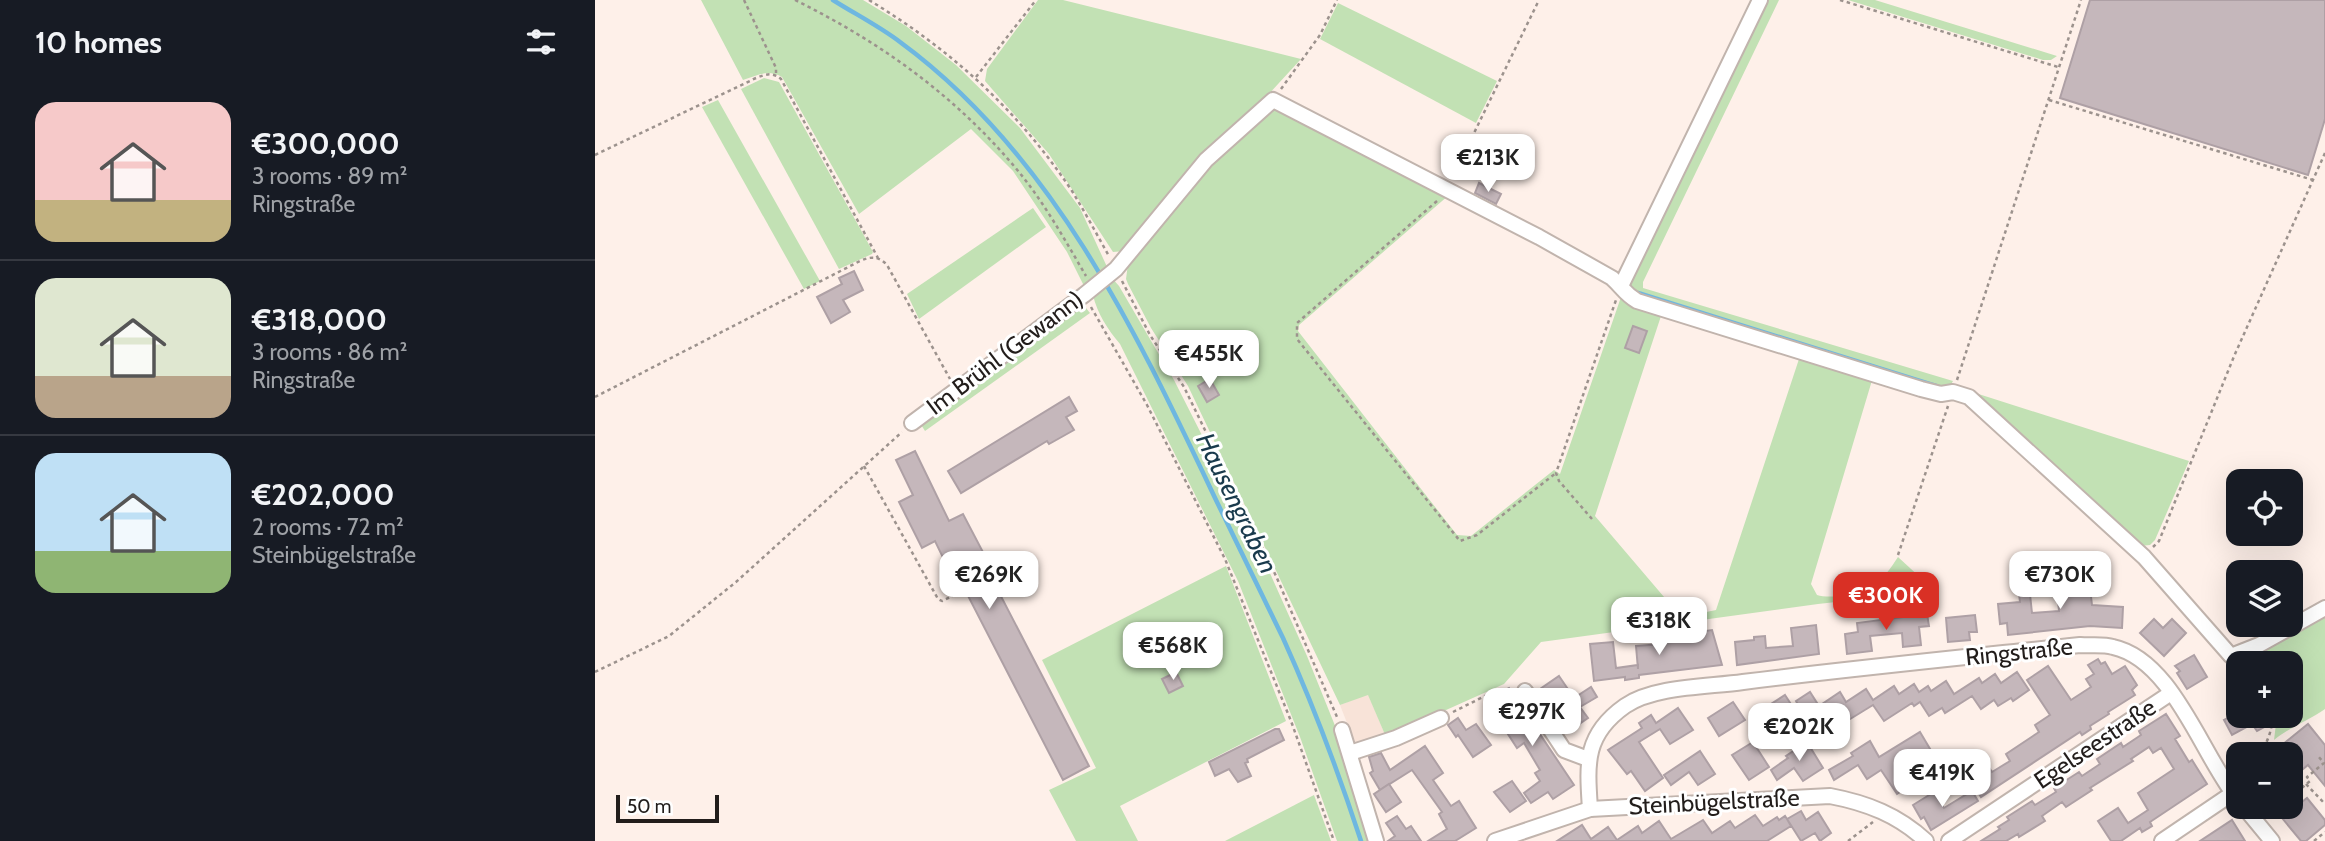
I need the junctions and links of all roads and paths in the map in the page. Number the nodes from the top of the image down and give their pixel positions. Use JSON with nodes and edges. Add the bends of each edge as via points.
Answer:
{"nodes":[{"id":1,"x":744,"y":0,"type":"edge"},
{"id":2,"x":795,"y":0,"type":"edge"},
{"id":3,"x":869,"y":0,"type":"edge"},
{"id":4,"x":1036,"y":0,"type":"edge"},
{"id":5,"x":1337,"y":0,"type":"edge"},
{"id":6,"x":1539,"y":0,"type":"edge"},
{"id":7,"x":1759,"y":0,"type":"edge"},
{"id":8,"x":1840,"y":0,"type":"edge"},
{"id":9,"x":2081,"y":0,"type":"edge"},
{"id":10,"x":2059,"y":67,"type":"junction"},
{"id":11,"x":776,"y":75,"type":"junction"},
{"id":12,"x":977,"y":77,"type":"junction"},
{"id":13,"x":1273,"y":100,"type":"junction"},
{"id":14,"x":2049,"y":100,"type":"junction"},
{"id":15,"x":2325,"y":153,"type":"edge"},
{"id":16,"x":595,"y":155,"type":"edge"},
{"id":17,"x":2313,"y":180,"type":"junction"},
{"id":18,"x":1447,"y":191,"type":"junction"},
{"id":19,"x":878,"y":258,"type":"junction"},
{"id":20,"x":1100,"y":282,"type":"junction"},
{"id":21,"x":1621,"y":286,"type":"junction"},
{"id":22,"x":960,"y":387,"type":"junction"},
{"id":23,"x":1953,"y":392,"type":"junction"},
{"id":24,"x":595,"y":397,"type":"edge"},
{"id":25,"x":912,"y":423,"type":"joint"},
{"id":26,"x":864,"y":466,"type":"junction"},
{"id":27,"x":1556,"y":473,"type":"junction"},
{"id":28,"x":1592,"y":519,"type":"dead end"},
{"id":29,"x":1898,"y":555,"type":"dead end"},
{"id":30,"x":2144,"y":557,"type":"junction"},
{"id":31,"x":959,"y":593,"type":"dead end"},
{"id":32,"x":2325,"y":608,"type":"edge"},
{"id":33,"x":595,"y":672,"type":"edge"},
{"id":34,"x":1499,"y":689,"type":"dead end"},
{"id":35,"x":1525,"y":691,"type":"dead end"},
{"id":36,"x":2171,"y":693,"type":"junction"},
{"id":37,"x":1441,"y":718,"type":"joint"},
{"id":38,"x":1342,"y":730,"type":"joint"},
{"id":39,"x":1350,"y":752,"type":"junction"},
{"id":40,"x":2318,"y":756,"type":"dead end"},
{"id":41,"x":1588,"y":759,"type":"junction"},
{"id":42,"x":2226,"y":781,"type":"edge"},
{"id":43,"x":2307,"y":784,"type":"junction"},
{"id":44,"x":2303,"y":787,"type":"edge"},
{"id":45,"x":2324,"y":802,"type":"edge"},
{"id":46,"x":2226,"y":803,"type":"edge"},
{"id":47,"x":1590,"y":809,"type":"junction"},
{"id":48,"x":1886,"y":812,"type":"junction"},
{"id":49,"x":2254,"y":819,"type":"edge"},
{"id":50,"x":2325,"y":832,"type":"edge"},
{"id":51,"x":1334,"y":841,"type":"edge"},
{"id":52,"x":1376,"y":841,"type":"edge"},
{"id":53,"x":1495,"y":841,"type":"edge"},
{"id":54,"x":1848,"y":841,"type":"edge"},
{"id":55,"x":1926,"y":841,"type":"edge"},
{"id":56,"x":1949,"y":841,"type":"edge"},
{"id":57,"x":2162,"y":841,"type":"edge"},
{"id":58,"x":2272,"y":841,"type":"edge"},
{"id":59,"x":2314,"y":841,"type":"edge"}],
"edges":[{"from":1,"to":11,"type":"path"},
{"from":2,"to":20,"type":"path","via":[[875,43],[984,133]]},
{"from":3,"to":12,"type":"path"},
{"from":4,"to":12,"type":"path"},
{"from":5,"to":13,"type":"path","via":[[1320,35]]},
{"from":6,"to":18,"type":"path"},
{"from":7,"to":21,"type":"street"},
{"from":8,"to":10,"type":"path"},
{"from":9,"to":10,"type":"path"},
{"from":10,"to":14,"type":"path"},
{"from":11,"to":16,"type":"path","via":[[756,78]]},
{"from":11,"to":19,"type":"path"},
{"from":12,"to":20,"type":"path","via":[[1010,111],[1072,192]]},
{"from":13,"to":18,"type":"street"},
{"from":13,"to":20,"type":"street","name":"Im Brühl (Gewann)","via":[[1206,160]]},
{"from":14,"to":17,"type":"path"},
{"from":14,"to":23,"type":"path"},
{"from":15,"to":17,"type":"path"},
{"from":17,"to":30,"type":"path","via":[[2159,541]]},
{"from":18,"to":21,"type":"street","via":[[1539,237]]},
{"from":18,"to":27,"type":"path","via":[[1297,323],[1297,339],[1460,541],[1477,535]]},
{"from":19,"to":22,"type":"path","via":[[887,265],[946,376]]},
{"from":19,"to":24,"type":"path","via":[[860,261]]},
{"from":20,"to":22,"type":"street","name":"Im Brühl (Gewann)"},
{"from":20,"to":38,"type":"path","via":[[1150,335],[1184,387],[1293,612]]},
{"from":20,"to":51,"type":"path","via":[[1147,405],[1224,559],[1291,721]]},
{"from":21,"to":23,"type":"street","via":[[1623,293],[1637,301],[1921,390]]},
{"from":21,"to":27,"type":"path"},
{"from":22,"to":25,"type":"street","name":"Im Brühl (Gewann)"},
{"from":23,"to":29,"type":"path"},
{"from":23,"to":30,"type":"street","via":[[1969,397]]},
{"from":25,"to":26,"type":"path"},
{"from":26,"to":31,"type":"path","via":[[938,599]]},
{"from":26,"to":33,"type":"path","via":[[669,636]]},
{"from":27,"to":28,"type":"path"},
{"from":30,"to":32,"type":"street","via":[[2231,656]]},
{"from":34,"to":37,"type":"path"},
{"from":35,"to":41,"type":"street","via":[[1564,750]]},
{"from":36,"to":41,"type":"street","name":"Ringstraße","via":[[2155,671],[2133,654],[2112,646],[2080,645],[1760,680],[1639,698],[1607,721],[1594,738]]},
{"from":36,"to":42,"type":"street","name":"Ringstraße"},
{"from":36,"to":56,"type":"street","name":"Egelseestraße"},
{"from":37,"to":39,"type":"street"},
{"from":38,"to":39,"type":"street"},
{"from":39,"to":52,"type":"street"},
{"from":40,"to":43,"type":"path","via":[[2324,763],[2307,777]]},
{"from":41,"to":47,"type":"street","name":"Ringstraße"},
{"from":43,"to":44,"type":"path"},
{"from":43,"to":45,"type":"path"},
{"from":46,"to":57,"type":"street"},
{"from":47,"to":48,"type":"street","name":"Steinbügelstraße","via":[[1830,796]]},
{"from":47,"to":53,"type":"street","name":"Steinbügelstraße"},
{"from":48,"to":54,"type":"path"},
{"from":48,"to":55,"type":"street","name":"Steinbügelstraße"},
{"from":49,"to":58,"type":"street"},
{"from":50,"to":59,"type":"path"}]}
